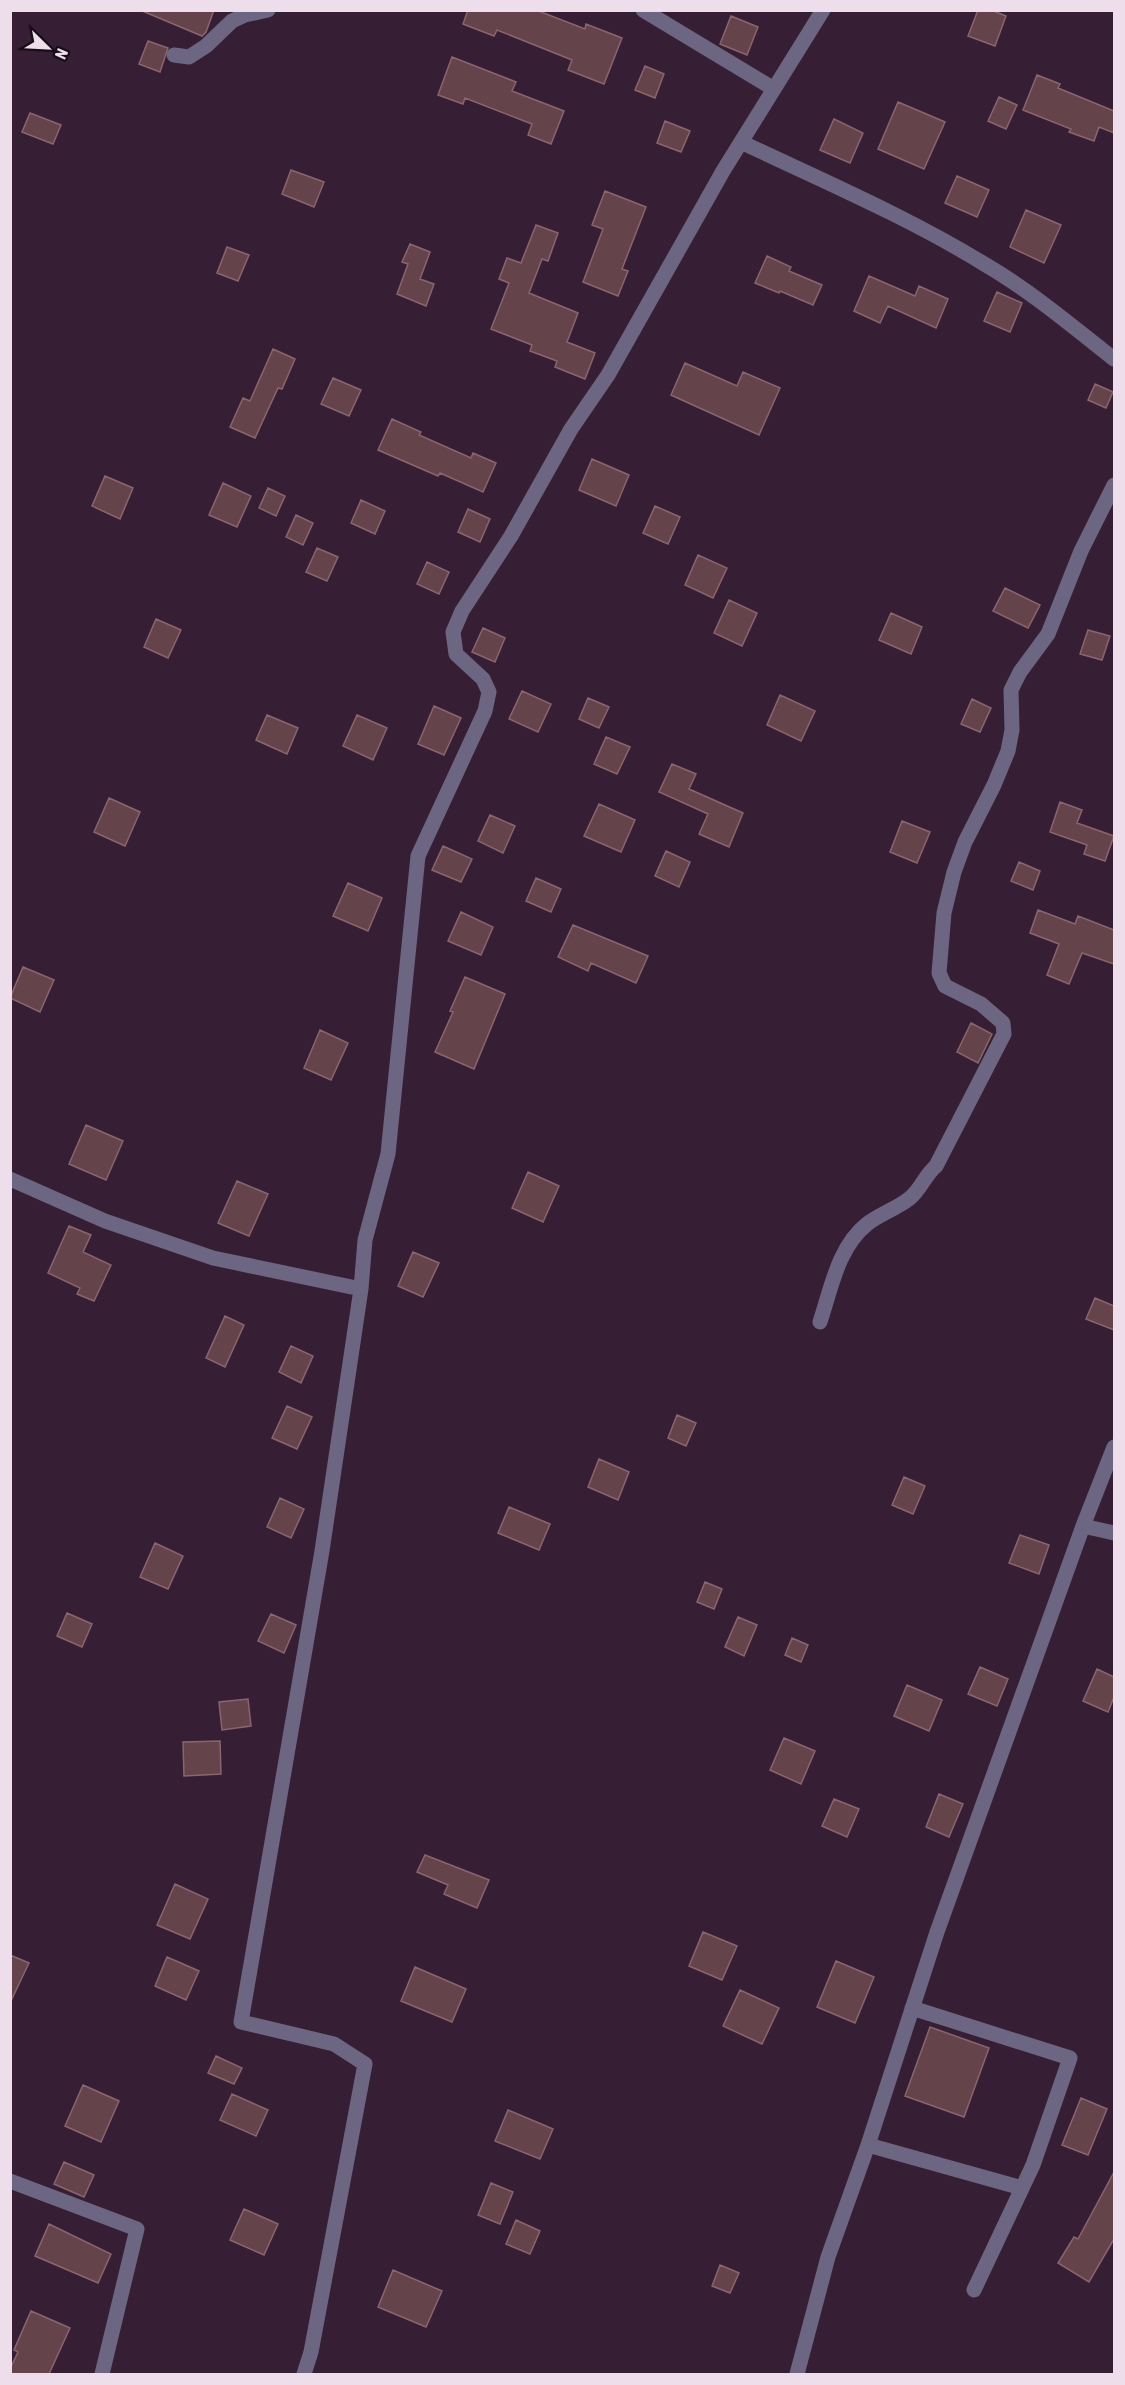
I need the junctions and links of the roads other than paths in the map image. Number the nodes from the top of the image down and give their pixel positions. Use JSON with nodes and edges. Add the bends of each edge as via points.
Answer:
{"nodes":[{"id":1,"x":268,"y":10,"type":"edge"},
{"id":2,"x":643,"y":10,"type":"edge"},
{"id":3,"x":823,"y":10,"type":"edge"},
{"id":4,"x":174,"y":55,"type":"dead end"},
{"id":5,"x":774,"y":89,"type":"junction"},
{"id":6,"x":741,"y":142,"type":"junction"},
{"id":7,"x":1114,"y":359,"type":"edge"},
{"id":8,"x":1114,"y":485,"type":"edge"},
{"id":9,"x":10,"y":1179,"type":"edge"},
{"id":10,"x":361,"y":1289,"type":"junction"},
{"id":11,"x":820,"y":1323,"type":"dead end"},
{"id":12,"x":1114,"y":1447,"type":"edge"},
{"id":13,"x":1083,"y":1526,"type":"junction"},
{"id":14,"x":1114,"y":1533,"type":"edge"},
{"id":15,"x":912,"y":2008,"type":"junction"},
{"id":16,"x":868,"y":2145,"type":"junction"},
{"id":17,"x":10,"y":2181,"type":"edge"},
{"id":18,"x":1022,"y":2188,"type":"junction"},
{"id":19,"x":974,"y":2290,"type":"dead end"},
{"id":20,"x":102,"y":2374,"type":"edge"},
{"id":21,"x":304,"y":2374,"type":"edge"},
{"id":22,"x":797,"y":2374,"type":"edge"}],
"edges":[{"from":1,"to":4,"type":"street","via":[[232,21],[189,57]]},
{"from":2,"to":5,"type":"street"},
{"from":3,"to":5,"type":"street"},
{"from":5,"to":6,"type":"street"},
{"from":6,"to":7,"type":"street","via":[[898,216],[985,264],[1039,299]]},
{"from":6,"to":10,"type":"street","via":[[608,375],[462,611],[453,632],[456,654],[483,679],[489,692],[485,711],[418,856],[388,1154],[365,1240]]},
{"from":8,"to":11,"type":"street","via":[[1081,551],[1048,634],[1011,690],[1008,751],[965,842],[944,913],[939,973],[945,986],[995,1014],[1003,1023],[1004,1034],[936,1166],[911,1197],[852,1237]]},
{"from":9,"to":10,"type":"street","via":[[105,1221],[213,1258]]},
{"from":10,"to":21,"type":"street","via":[[322,1551],[241,2022],[334,2044],[365,2064]]},
{"from":12,"to":13,"type":"street"},
{"from":13,"to":14,"type":"street"},
{"from":13,"to":15,"type":"street"},
{"from":15,"to":16,"type":"street"},
{"from":15,"to":18,"type":"street","via":[[1070,2058]]},
{"from":16,"to":18,"type":"street"},
{"from":16,"to":22,"type":"street","via":[[828,2257]]},
{"from":17,"to":20,"type":"street","via":[[138,2229]]},
{"from":18,"to":19,"type":"street"}]}
